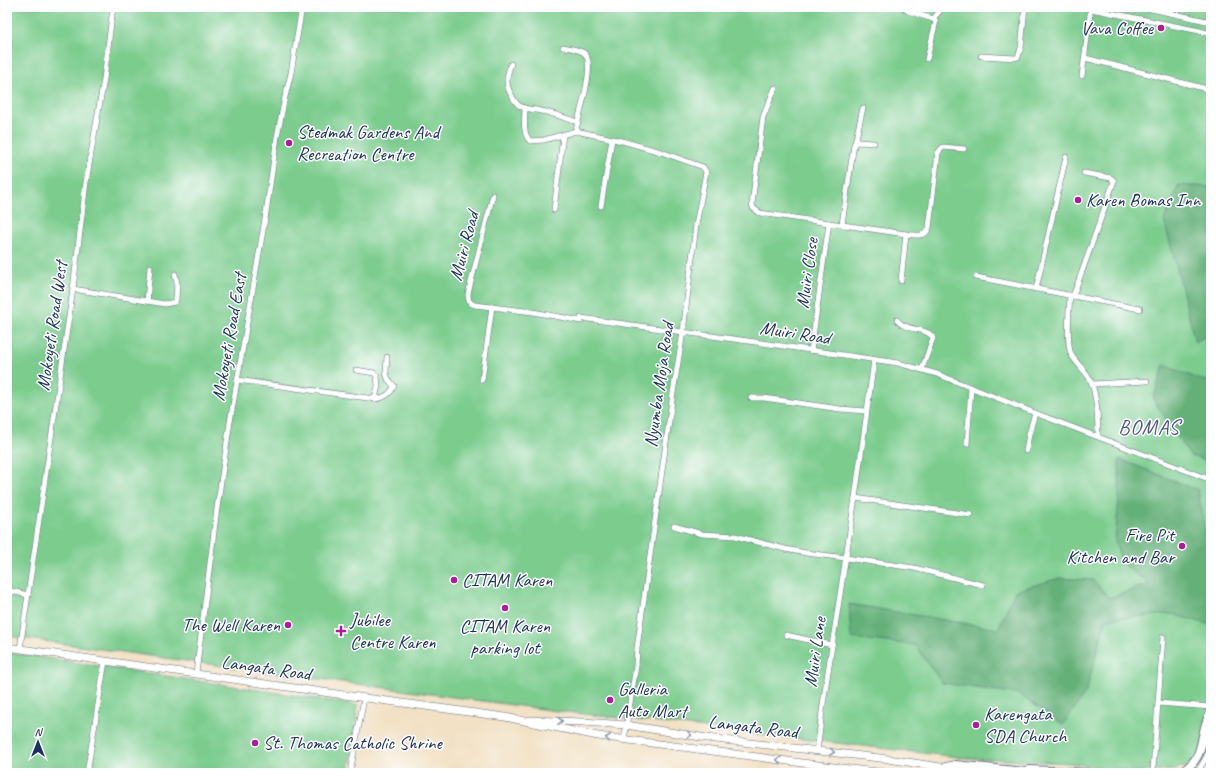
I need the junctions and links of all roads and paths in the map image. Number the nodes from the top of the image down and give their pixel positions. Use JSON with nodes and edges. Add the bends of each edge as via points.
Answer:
{"nodes":[{"id":1,"x":114,"y":7,"type":"edge"},
{"id":2,"x":302,"y":7,"type":"edge"},
{"id":3,"x":905,"y":7,"type":"edge"},
{"id":4,"x":943,"y":7,"type":"edge"},
{"id":5,"x":1025,"y":7,"type":"edge"},
{"id":6,"x":1142,"y":7,"type":"edge"},
{"id":7,"x":1091,"y":8,"type":"edge"},
{"id":8,"x":933,"y":19,"type":"junction"},
{"id":9,"x":1211,"y":22,"type":"edge"},
{"id":10,"x":1211,"y":35,"type":"edge"},
{"id":11,"x":7,"y":42,"type":"edge"},
{"id":12,"x":563,"y":47,"type":"dead end"},
{"id":13,"x":7,"y":50,"type":"edge"},
{"id":14,"x":981,"y":56,"type":"dead end"},
{"id":15,"x":1085,"y":58,"type":"junction"},
{"id":16,"x":927,"y":59,"type":"dead end"},
{"id":17,"x":511,"y":64,"type":"dead end"},
{"id":18,"x":1082,"y":76,"type":"dead end"},
{"id":19,"x":775,"y":88,"type":"dead end"},
{"id":20,"x":1211,"y":90,"type":"edge"},
{"id":21,"x":525,"y":108,"type":"junction"},
{"id":22,"x":863,"y":108,"type":"dead end"},
{"id":23,"x":577,"y":122,"type":"junction"},
{"id":24,"x":576,"y":131,"type":"junction"},
{"id":25,"x":563,"y":135,"type":"junction"},
{"id":26,"x":612,"y":139,"type":"junction"},
{"id":27,"x":855,"y":143,"type":"junction"},
{"id":28,"x":874,"y":144,"type":"dead end"},
{"id":29,"x":964,"y":149,"type":"dead end"},
{"id":30,"x":1066,"y":156,"type":"dead end"},
{"id":31,"x":1084,"y":173,"type":"dead end"},
{"id":32,"x":493,"y":195,"type":"dead end"},
{"id":33,"x":602,"y":206,"type":"dead end"},
{"id":34,"x":554,"y":210,"type":"dead end"},
{"id":35,"x":829,"y":223,"type":"junction"},
{"id":36,"x":842,"y":224,"type":"junction"},
{"id":37,"x":906,"y":234,"type":"junction"},
{"id":38,"x":150,"y":267,"type":"dead end"},
{"id":39,"x":175,"y":274,"type":"dead end"},
{"id":40,"x":976,"y":277,"type":"dead end"},
{"id":41,"x":901,"y":281,"type":"dead end"},
{"id":42,"x":73,"y":289,"type":"junction"},
{"id":43,"x":1036,"y":289,"type":"junction"},
{"id":44,"x":1071,"y":296,"type":"junction"},
{"id":45,"x":147,"y":301,"type":"junction"},
{"id":46,"x":492,"y":307,"type":"junction"},
{"id":47,"x":1140,"y":309,"type":"dead end"},
{"id":48,"x":897,"y":320,"type":"dead end"},
{"id":49,"x":683,"y":332,"type":"junction"},
{"id":50,"x":811,"y":351,"type":"junction"},
{"id":51,"x":387,"y":357,"type":"dead end"},
{"id":52,"x":874,"y":360,"type":"junction"},
{"id":53,"x":922,"y":369,"type":"junction"},
{"id":54,"x":356,"y":370,"type":"dead end"},
{"id":55,"x":237,"y":380,"type":"junction"},
{"id":56,"x":482,"y":380,"type":"dead end"},
{"id":57,"x":1147,"y":382,"type":"dead end"},
{"id":58,"x":1092,"y":384,"type":"junction"},
{"id":59,"x":971,"y":388,"type":"junction"},
{"id":60,"x":751,"y":398,"type":"dead end"},
{"id":61,"x":375,"y":399,"type":"junction"},
{"id":62,"x":866,"y":411,"type":"junction"},
{"id":63,"x":1035,"y":413,"type":"junction"},
{"id":64,"x":1098,"y":436,"type":"junction"},
{"id":65,"x":967,"y":444,"type":"dead end"},
{"id":66,"x":1026,"y":451,"type":"dead end"},
{"id":67,"x":1211,"y":480,"type":"edge"},
{"id":68,"x":855,"y":498,"type":"junction"},
{"id":69,"x":971,"y":515,"type":"dead end"},
{"id":70,"x":674,"y":526,"type":"dead end"},
{"id":71,"x":846,"y":558,"type":"junction"},
{"id":72,"x":983,"y":585,"type":"dead end"},
{"id":73,"x":7,"y":590,"type":"edge"},
{"id":74,"x":28,"y":595,"type":"junction"},
{"id":75,"x":786,"y":635,"type":"dead end"},
{"id":76,"x":1163,"y":637,"type":"dead end"},
{"id":77,"x":832,"y":645,"type":"junction"},
{"id":78,"x":7,"y":647,"type":"edge"},
{"id":79,"x":20,"y":649,"type":"junction"},
{"id":80,"x":105,"y":661,"type":"junction"},
{"id":81,"x":196,"y":673,"type":"junction"},
{"id":82,"x":364,"y":698,"type":"junction"},
{"id":83,"x":1158,"y":703,"type":"junction"},
{"id":84,"x":1211,"y":706,"type":"edge"},
{"id":85,"x":1211,"y":713,"type":"edge"},
{"id":86,"x":521,"y":720,"type":"junction"},
{"id":87,"x":626,"y":726,"type":"junction"},
{"id":88,"x":1211,"y":737,"type":"edge"},
{"id":89,"x":624,"y":740,"type":"junction"},
{"id":90,"x":817,"y":751,"type":"junction"},
{"id":91,"x":942,"y":768,"type":"junction"},
{"id":92,"x":1153,"y":769,"type":"dead end"},
{"id":93,"x":1013,"y":770,"type":"junction"},
{"id":94,"x":87,"y":773,"type":"edge"},
{"id":95,"x":350,"y":773,"type":"edge"},
{"id":96,"x":887,"y":773,"type":"edge"},
{"id":97,"x":980,"y":773,"type":"edge"},
{"id":98,"x":1035,"y":773,"type":"edge"},
{"id":99,"x":1088,"y":773,"type":"edge"},
{"id":100,"x":1180,"y":773,"type":"edge"},
{"id":101,"x":1197,"y":773,"type":"edge"}],
"edges":[{"from":1,"to":42,"type":"street","name":"Mokoyeti Road West","via":[[86,182]]},
{"from":2,"to":55,"type":"street","name":"Mokoyeti Road East","via":[[277,137]]},
{"from":3,"to":8,"type":"street","via":[[908,11]]},
{"from":4,"to":8,"type":"street"},
{"from":5,"to":14,"type":"street","via":[[1018,57]]},
{"from":6,"to":9,"type":"street"},
{"from":7,"to":10,"type":"street"},
{"from":7,"to":15,"type":"street"},
{"from":8,"to":16,"type":"street","via":[[936,23]]},
{"from":11,"to":13,"type":"street"},
{"from":12,"to":23,"type":"street","via":[[583,53],[588,61],[586,85]]},
{"from":15,"to":18,"type":"street"},
{"from":15,"to":20,"type":"street"},
{"from":17,"to":21,"type":"street","via":[[507,86],[517,104]]},
{"from":19,"to":35,"type":"street","name":"Muiri Close","via":[[763,117],[752,207],[756,211],[768,214]]},
{"from":21,"to":23,"type":"street"},
{"from":21,"to":25,"type":"street","via":[[528,140],[544,140]]},
{"from":22,"to":27,"type":"street"},
{"from":23,"to":24,"type":"street"},
{"from":24,"to":25,"type":"street"},
{"from":24,"to":26,"type":"street","name":"Nyumba Moja Road"},
{"from":25,"to":34,"type":"street"},
{"from":26,"to":33,"type":"street"},
{"from":26,"to":49,"type":"street","name":"Nyumba Moja Road","via":[[661,152],[705,169]]},
{"from":27,"to":28,"type":"street"},
{"from":27,"to":36,"type":"street"},
{"from":29,"to":37,"type":"street","name":"Muiri Close","via":[[943,147],[938,152],[929,228],[924,234]]},
{"from":30,"to":43,"type":"street"},
{"from":31,"to":44,"type":"street","via":[[1111,178],[1114,181]]},
{"from":32,"to":46,"type":"street","name":"Muiri Road","via":[[468,294],[471,303]]},
{"from":35,"to":36,"type":"street","name":"Muiri Close"},
{"from":35,"to":50,"type":"street","name":"Muiri Close"},
{"from":36,"to":37,"type":"street","name":"Muiri Close"},
{"from":37,"to":41,"type":"street"},
{"from":38,"to":45,"type":"street"},
{"from":39,"to":45,"type":"street","via":[[177,290],[174,302],[165,304]]},
{"from":40,"to":43,"type":"street"},
{"from":42,"to":45,"type":"street"},
{"from":42,"to":74,"type":"street","name":"Mokoyeti Road West"},
{"from":43,"to":44,"type":"street"},
{"from":44,"to":47,"type":"street"},
{"from":44,"to":58,"type":"street","via":[[1069,346],[1074,359]]},
{"from":46,"to":49,"type":"street","name":"Muiri Road","via":[[581,322],[581,318]]},
{"from":46,"to":56,"type":"street"},
{"from":48,"to":53,"type":"street","via":[[909,328],[932,335]]},
{"from":49,"to":50,"type":"street","name":"Muiri Road"},
{"from":49,"to":87,"type":"street","name":"Nyumba Moja Road"},
{"from":50,"to":52,"type":"street","name":"Muiri Road"},
{"from":51,"to":61,"type":"street","via":[[386,373],[393,388],[384,398]]},
{"from":52,"to":53,"type":"street","name":"Muiri Road"},
{"from":52,"to":62,"type":"street","name":"Muiri Lane"},
{"from":53,"to":59,"type":"street","name":"Muiri Road"},
{"from":54,"to":61,"type":"street","via":[[374,373],[377,376]]},
{"from":55,"to":61,"type":"street"},
{"from":55,"to":81,"type":"street","name":"Mokoyeti Road East","via":[[217,508]]},
{"from":57,"to":58,"type":"street"},
{"from":58,"to":64,"type":"street"},
{"from":59,"to":63,"type":"street","name":"Muiri Road"},
{"from":59,"to":65,"type":"street"},
{"from":60,"to":62,"type":"street"},
{"from":62,"to":68,"type":"street","name":"Muiri Lane"},
{"from":63,"to":64,"type":"street","name":"Muiri Road"},
{"from":63,"to":66,"type":"street"},
{"from":64,"to":67,"type":"street","name":"Muiri Road"},
{"from":68,"to":69,"type":"street"},
{"from":68,"to":71,"type":"street","name":"Muiri Lane"},
{"from":70,"to":71,"type":"street","via":[[702,534],[735,536],[806,554]]},
{"from":71,"to":72,"type":"street","via":[[914,568]]},
{"from":71,"to":77,"type":"street","name":"Muiri Lane"},
{"from":73,"to":74,"type":"street"},
{"from":74,"to":79,"type":"street","name":"Mokoyeti Road West"},
{"from":75,"to":77,"type":"street"},
{"from":76,"to":83,"type":"street"},
{"from":77,"to":90,"type":"street","name":"Muiri Lane"},
{"from":78,"to":79,"type":"main road","name":"Langata Road"},
{"from":79,"to":80,"type":"main road","name":"Langata Road"},
{"from":80,"to":81,"type":"main road","name":"Langata Road"},
{"from":80,"to":94,"type":"street"},
{"from":81,"to":82,"type":"main road","name":"Langata Road"},
{"from":82,"to":86,"type":"main road","name":"Langata Road"},
{"from":82,"to":95,"type":"street"},
{"from":83,"to":84,"type":"street"},
{"from":83,"to":92,"type":"street"},
{"from":84,"to":85,"type":"street"},
{"from":85,"to":100,"type":"main road","via":[[1205,724],[1199,754],[1191,765]]},
{"from":86,"to":87,"type":"main road","name":"Langata Road","one_way":true},
{"from":89,"to":86,"type":"main road","name":"Langata Road","one_way":true},
{"from":87,"to":89,"type":"street","name":"Nyumba Moja Road"},
{"from":87,"to":90,"type":"main road","name":"Langata Road","one_way":true},
{"from":88,"to":101,"type":"street","via":[[1207,756]]},
{"from":96,"to":89,"type":"main road","name":"Langata Road","one_way":true},
{"from":90,"to":91,"type":"main road","name":"Langata Road","one_way":true},
{"from":91,"to":93,"type":"main road","via":[[955,765]]},
{"from":91,"to":97,"type":"main road","name":"Langata Road"},
{"from":93,"to":98,"type":"main road"},
{"from":93,"to":99,"type":"main road"}]}
